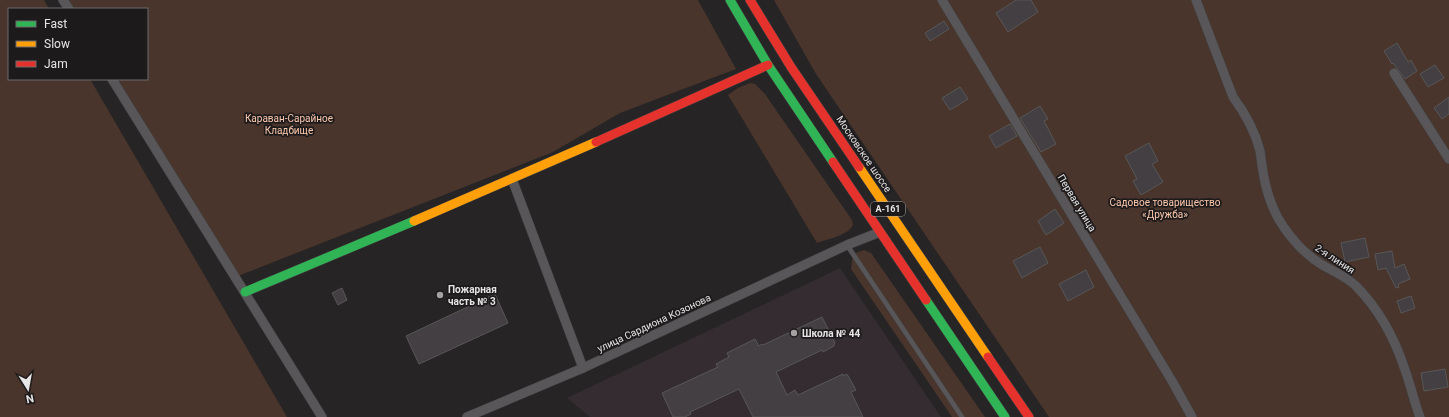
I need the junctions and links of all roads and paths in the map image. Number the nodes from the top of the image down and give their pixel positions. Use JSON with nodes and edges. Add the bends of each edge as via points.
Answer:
{"nodes":[{"id":1,"x":730,"y":0,"type":"edge"},
{"id":2,"x":750,"y":0,"type":"edge"},
{"id":3,"x":942,"y":0,"type":"edge"},
{"id":4,"x":1196,"y":0,"type":"edge"},
{"id":5,"x":768,"y":65,"type":"junction"},
{"id":6,"x":1394,"y":73,"type":"dead end"},
{"id":7,"x":113,"y":80,"type":"edge"},
{"id":8,"x":1449,"y":159,"type":"edge"},
{"id":9,"x":512,"y":179,"type":"junction"},
{"id":10,"x":880,"y":232,"type":"junction"},
{"id":11,"x":848,"y":245,"type":"junction"},
{"id":12,"x":244,"y":292,"type":"junction"},
{"id":13,"x":583,"y":368,"type":"junction"},
{"id":14,"x":482,"y":410,"type":"junction"},
{"id":15,"x":322,"y":417,"type":"edge"},
{"id":16,"x":467,"y":417,"type":"edge"},
{"id":17,"x":490,"y":417,"type":"edge"},
{"id":18,"x":962,"y":417,"type":"edge"},
{"id":19,"x":1005,"y":417,"type":"edge"},
{"id":20,"x":1029,"y":417,"type":"edge"},
{"id":21,"x":1192,"y":417,"type":"edge"},
{"id":22,"x":1420,"y":417,"type":"edge"}],
"edges":[{"from":1,"to":5,"type":"main road","number":"А-161"},
{"from":2,"to":20,"type":"main road","name":"Московское шоссе","number":"А-161","via":[[791,67]]},
{"from":3,"to":21,"type":"street","name":"Первая улица"},
{"from":4,"to":22,"type":"street","name":"2-я линия","via":[[1233,97],[1254,131],[1272,205],[1283,226],[1306,253],[1354,284],[1373,307],[1394,342]]},
{"from":5,"to":9,"type":"main road"},
{"from":5,"to":10,"type":"main road","number":"А-161"},
{"from":6,"to":8,"type":"street"},
{"from":7,"to":12,"type":"street"},
{"from":9,"to":12,"type":"main road"},
{"from":9,"to":13,"type":"street"},
{"from":10,"to":11,"type":"street","name":"улица Сардиона Козонова"},
{"from":10,"to":19,"type":"main road","number":"А-161"},
{"from":11,"to":13,"type":"street","name":"улица Сардиона Козонова"},
{"from":11,"to":18,"type":"lane"},
{"from":12,"to":15,"type":"street"},
{"from":13,"to":14,"type":"street","name":"улица Сардиона Козонова"},
{"from":14,"to":16,"type":"street","name":"улица Сардиона Козонова"},
{"from":14,"to":17,"type":"street"}]}
